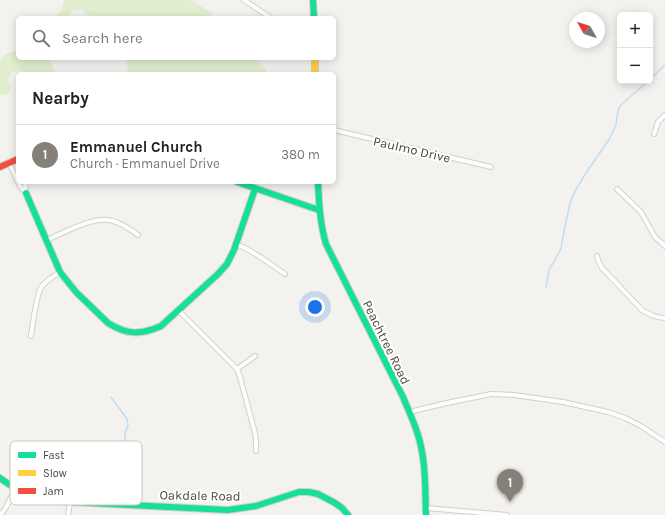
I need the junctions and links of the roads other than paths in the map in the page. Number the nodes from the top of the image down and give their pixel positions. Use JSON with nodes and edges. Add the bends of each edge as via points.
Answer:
{"nodes":[{"id":1,"x":244,"y":0,"type":"edge"},
{"id":2,"x":313,"y":0,"type":"edge"},
{"id":3,"x":268,"y":16,"type":"edge"},
{"id":4,"x":314,"y":16,"type":"edge"},
{"id":5,"x":315,"y":60,"type":"edge"},
{"id":6,"x":315,"y":72,"type":"edge"},
{"id":7,"x":665,"y":115,"type":"edge"},
{"id":8,"x":336,"y":130,"type":"edge"},
{"id":9,"x":654,"y":134,"type":"dead end"},
{"id":10,"x":16,"y":161,"type":"edge"},
{"id":11,"x":9,"y":163,"type":"junction"},
{"id":12,"x":0,"y":167,"type":"edge"},
{"id":13,"x":491,"y":167,"type":"dead end"},
{"id":14,"x":16,"y":178,"type":"edge"},
{"id":15,"x":19,"y":184,"type":"edge"},
{"id":16,"x":25,"y":184,"type":"edge"},
{"id":17,"x":243,"y":184,"type":"edge"},
{"id":18,"x":318,"y":184,"type":"edge"},
{"id":19,"x":255,"y":188,"type":"junction"},
{"id":20,"x":617,"y":188,"type":"dead end"},
{"id":21,"x":26,"y":192,"type":"junction"},
{"id":22,"x":318,"y":210,"type":"junction"},
{"id":23,"x":138,"y":235,"type":"dead end"},
{"id":24,"x":47,"y":240,"type":"junction"},
{"id":25,"x":236,"y":244,"type":"junction"},
{"id":26,"x":665,"y":246,"type":"edge"},
{"id":27,"x":597,"y":256,"type":"dead end"},
{"id":28,"x":60,"y":272,"type":"junction"},
{"id":29,"x":286,"y":274,"type":"dead end"},
{"id":30,"x":179,"y":311,"type":"junction"},
{"id":31,"x":665,"y":318,"type":"edge"},
{"id":32,"x":31,"y":336,"type":"dead end"},
{"id":33,"x":255,"y":356,"type":"dead end"},
{"id":34,"x":237,"y":369,"type":"junction"},
{"id":35,"x":410,"y":412,"type":"junction"},
{"id":36,"x":665,"y":442,"type":"edge"},
{"id":37,"x":256,"y":450,"type":"dead end"},
{"id":38,"x":0,"y":478,"type":"edge"},
{"id":39,"x":10,"y":484,"type":"edge"},
{"id":40,"x":10,"y":499,"type":"edge"},
{"id":41,"x":70,"y":505,"type":"edge"},
{"id":42,"x":129,"y":505,"type":"edge"},
{"id":43,"x":426,"y":508,"type":"junction"},
{"id":44,"x":0,"y":515,"type":"edge"},
{"id":45,"x":68,"y":515,"type":"edge"},
{"id":46,"x":348,"y":515,"type":"edge"},
{"id":47,"x":426,"y":515,"type":"edge"},
{"id":48,"x":507,"y":515,"type":"edge"}],
"edges":[{"from":1,"to":3,"type":"street"},
{"from":2,"to":4,"type":"street"},
{"from":5,"to":6,"type":"street"},
{"from":7,"to":9,"type":"street","via":[[658,122]]},
{"from":8,"to":13,"type":"street","name":"Paulmo Drive"},
{"from":10,"to":11,"type":"street"},
{"from":11,"to":12,"type":"street"},
{"from":11,"to":14,"type":"street"},
{"from":15,"to":21,"type":"street"},
{"from":16,"to":21,"type":"street"},
{"from":17,"to":19,"type":"street"},
{"from":18,"to":22,"type":"street","name":"Peachtree Road"},
{"from":19,"to":22,"type":"street"},
{"from":19,"to":25,"type":"street"},
{"from":20,"to":26,"type":"street","via":[[641,212],[655,237]]},
{"from":21,"to":24,"type":"street"},
{"from":22,"to":35,"type":"street","name":"Peachtree Road","via":[[323,235],[332,256]]},
{"from":23,"to":24,"type":"street","via":[[118,223],[102,220],[87,223]]},
{"from":24,"to":28,"type":"street"},
{"from":25,"to":29,"type":"street"},
{"from":25,"to":30,"type":"street","via":[[223,269]]},
{"from":27,"to":31,"type":"street","via":[[602,268],[642,310]]},
{"from":28,"to":30,"type":"street","via":[[76,292],[108,323],[126,332],[150,331],[161,326]]},
{"from":28,"to":32,"type":"street","via":[[40,288]]},
{"from":30,"to":34,"type":"street"},
{"from":33,"to":34,"type":"street"},
{"from":34,"to":37,"type":"street","via":[[255,433]]},
{"from":35,"to":36,"type":"street","via":[[491,394],[514,395],[608,412],[641,426]]},
{"from":35,"to":43,"type":"street","name":"Peachtree Road","via":[[421,448]]},
{"from":38,"to":39,"type":"street","name":"Oakdale Road"},
{"from":40,"to":44,"type":"street"},
{"from":41,"to":45,"type":"street"},
{"from":42,"to":46,"type":"street","name":"Oakdale Road","via":[[228,510],[256,506],[299,492],[309,492],[335,503]]},
{"from":43,"to":47,"type":"street","name":"Peachtree Road"},
{"from":43,"to":48,"type":"street"}]}
